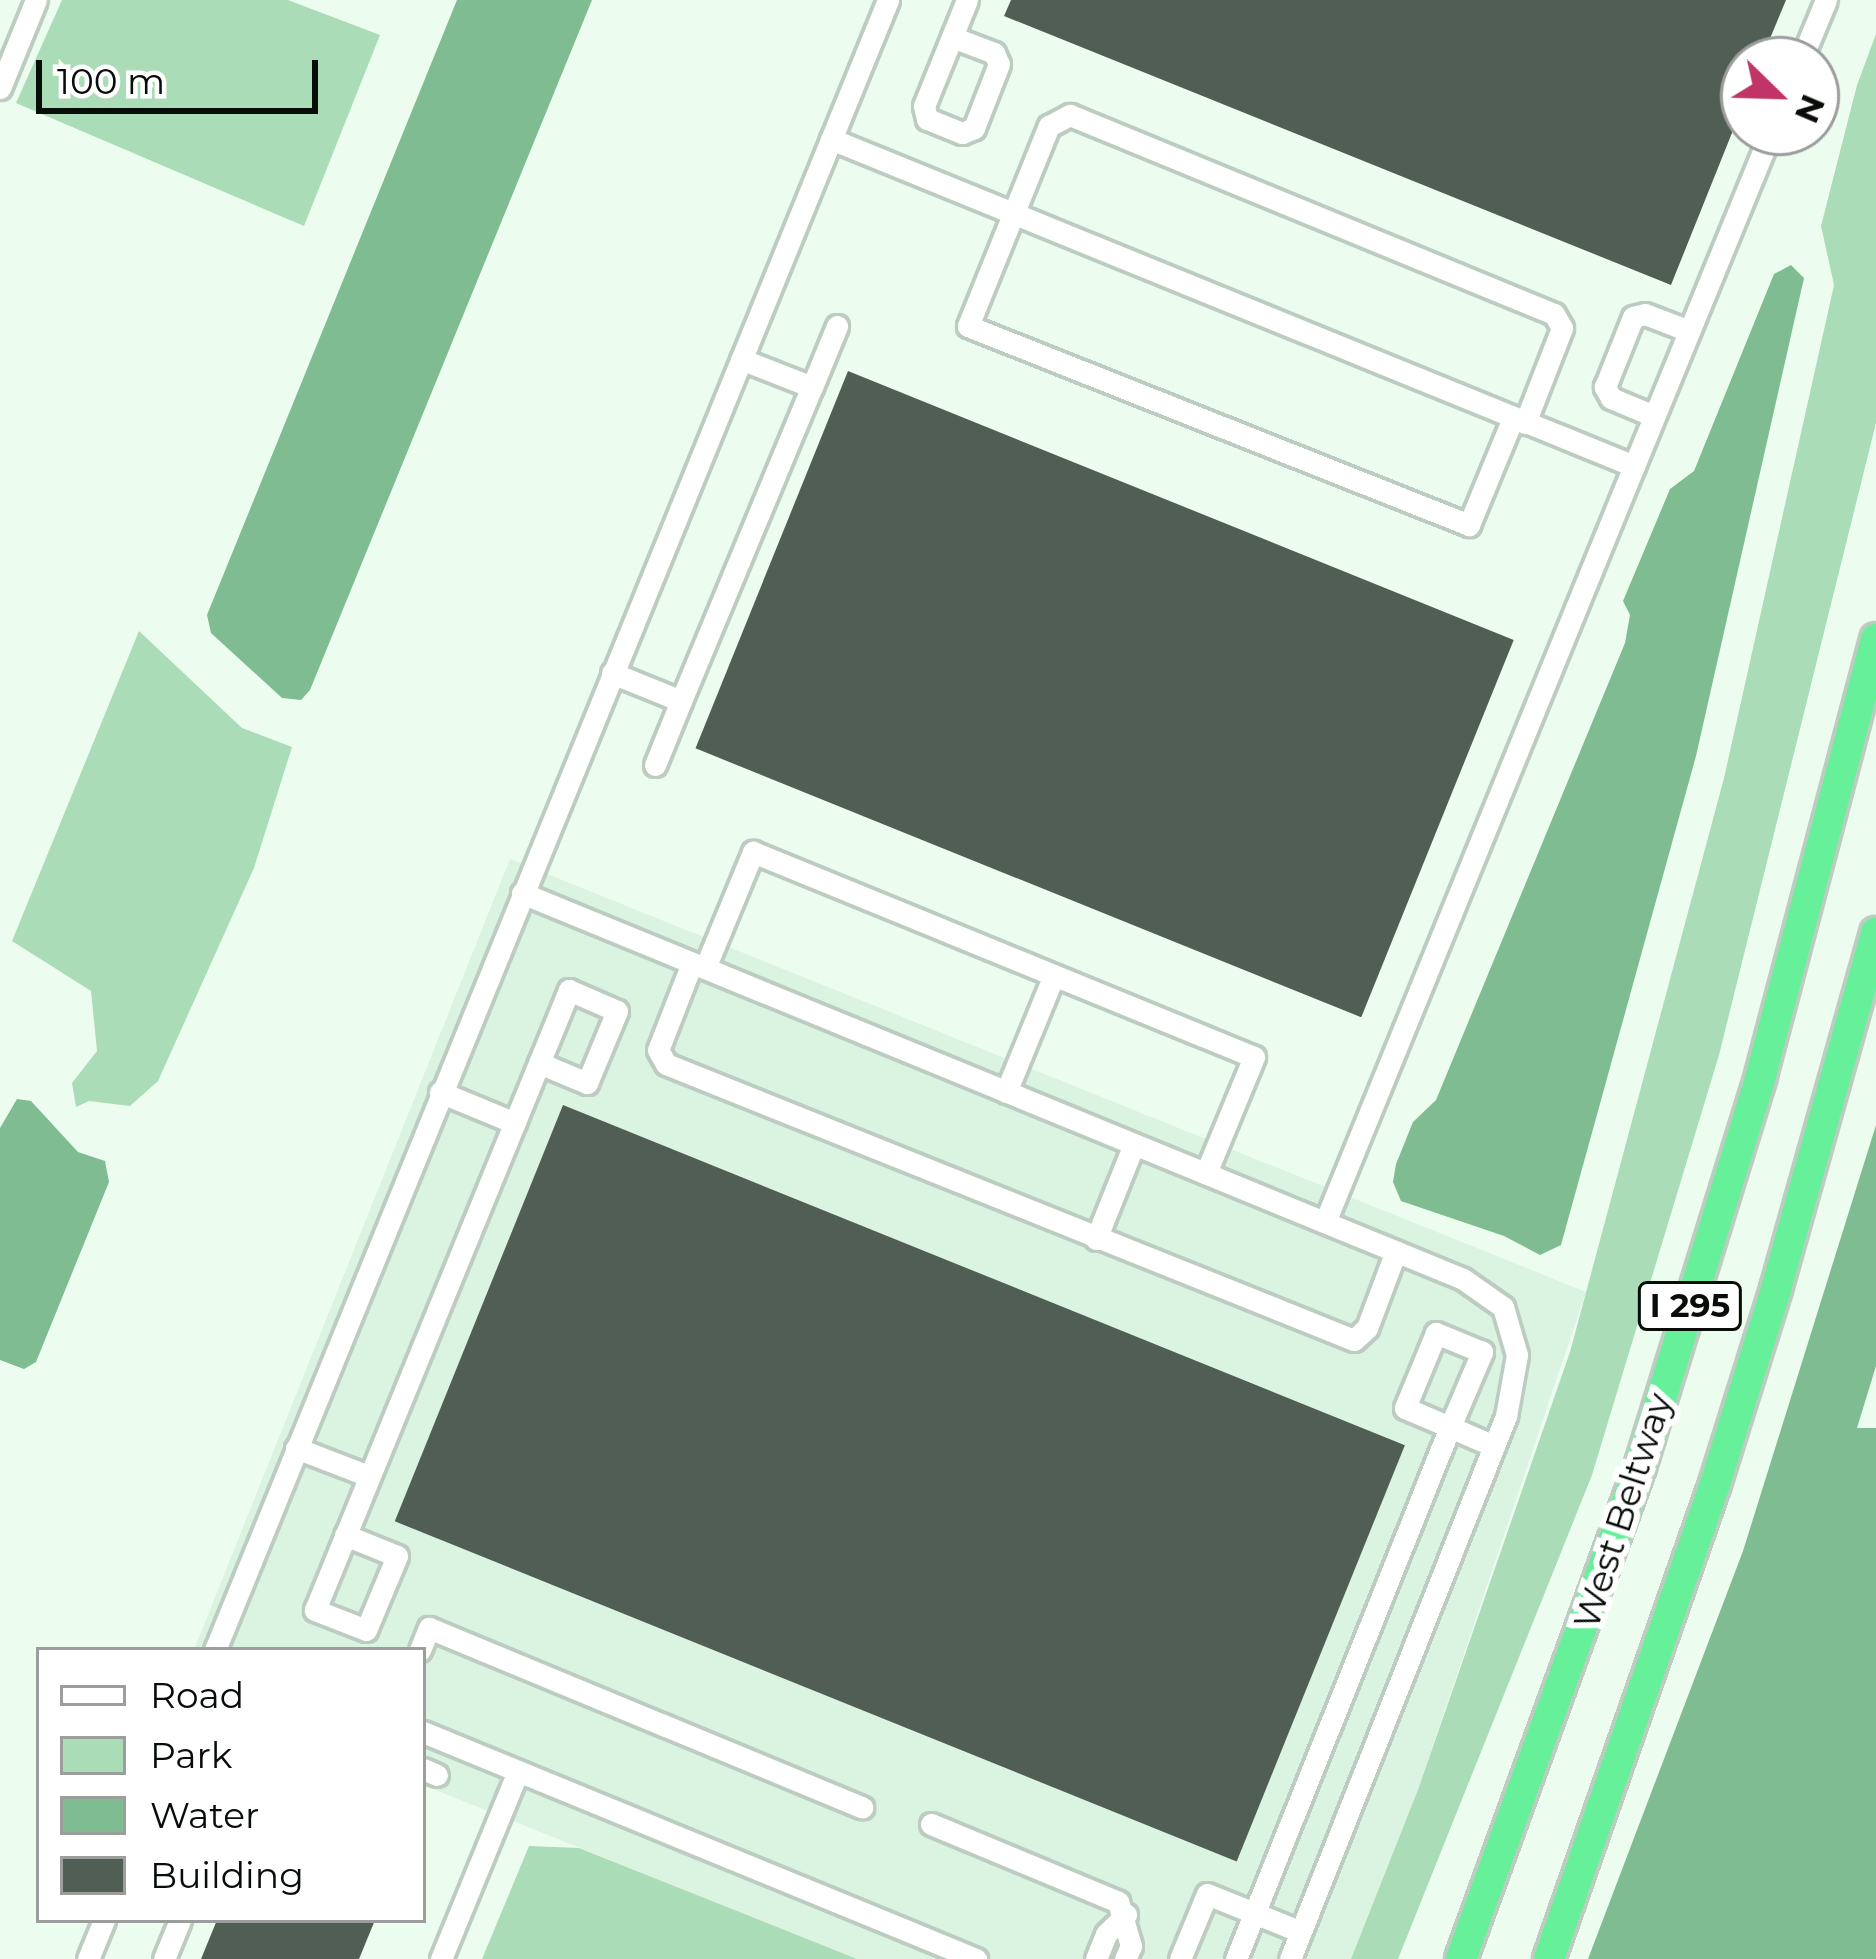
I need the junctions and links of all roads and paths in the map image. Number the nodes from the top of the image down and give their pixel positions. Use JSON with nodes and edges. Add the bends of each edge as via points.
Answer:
{"nodes":[{"id":1,"x":36,"y":0,"type":"edge"},
{"id":2,"x":888,"y":0,"type":"edge"},
{"id":3,"x":967,"y":0,"type":"edge"},
{"id":4,"x":1826,"y":0,"type":"edge"},
{"id":5,"x":1811,"y":36,"type":"edge"},
{"id":6,"x":952,"y":37,"type":"dead end"},
{"id":7,"x":0,"y":88,"type":"edge"},
{"id":8,"x":831,"y":140,"type":"junction"},
{"id":9,"x":1762,"y":156,"type":"edge"},
{"id":10,"x":1013,"y":214,"type":"junction"},
{"id":11,"x":837,"y":326,"type":"dead end"},
{"id":12,"x":1689,"y":332,"type":"junction"},
{"id":13,"x":741,"y":359,"type":"junction"},
{"id":14,"x":812,"y":387,"type":"junction"},
{"id":15,"x":1654,"y":416,"type":"junction"},
{"id":16,"x":1519,"y":420,"type":"junction"},
{"id":17,"x":1634,"y":466,"type":"junction"},
{"id":18,"x":1876,"y":639,"type":"edge"},
{"id":19,"x":612,"y":673,"type":"junction"},
{"id":20,"x":681,"y":701,"type":"junction"},
{"id":21,"x":655,"y":765,"type":"dead end"},
{"id":22,"x":522,"y":893,"type":"junction"},
{"id":23,"x":1876,"y":933,"type":"edge"},
{"id":24,"x":699,"y":966,"type":"junction"},
{"id":25,"x":1054,"y":975,"type":"junction"},
{"id":26,"x":539,"y":1063,"type":"dead end"},
{"id":27,"x":1006,"y":1091,"type":"junction"},
{"id":28,"x":440,"y":1092,"type":"junction"},
{"id":29,"x":514,"y":1123,"type":"junction"},
{"id":30,"x":1135,"y":1144,"type":"junction"},
{"id":31,"x":1206,"y":1173,"type":"junction"},
{"id":32,"x":1325,"y":1222,"type":"junction"},
{"id":33,"x":1096,"y":1239,"type":"junction"},
{"id":34,"x":1396,"y":1251,"type":"junction"},
{"id":35,"x":1494,"y":1446,"type":"junction"},
{"id":36,"x":296,"y":1448,"type":"junction"},
{"id":37,"x":369,"y":1476,"type":"junction"},
{"id":38,"x":345,"y":1535,"type":"junction"},
{"id":39,"x":219,"y":1647,"type":"edge"},
{"id":40,"x":421,"y":1647,"type":"edge"},
{"id":41,"x":426,"y":1733,"type":"edge"},
{"id":42,"x":518,"y":1771,"type":"junction"},
{"id":43,"x":862,"y":1807,"type":"dead end"},
{"id":44,"x":932,"y":1824,"type":"dead end"},
{"id":45,"x":1254,"y":1913,"type":"junction"},
{"id":46,"x":1126,"y":1915,"type":"junction"},
{"id":47,"x":103,"y":1923,"type":"edge"},
{"id":48,"x":179,"y":1923,"type":"edge"},
{"id":49,"x":1301,"y":1932,"type":"junction"},
{"id":50,"x":88,"y":1959,"type":"edge"},
{"id":51,"x":164,"y":1959,"type":"edge"},
{"id":52,"x":441,"y":1959,"type":"edge"},
{"id":53,"x":976,"y":1959,"type":"edge"},
{"id":54,"x":1096,"y":1959,"type":"edge"},
{"id":55,"x":1125,"y":1959,"type":"edge"},
{"id":56,"x":1180,"y":1959,"type":"edge"},
{"id":57,"x":1236,"y":1959,"type":"edge"},
{"id":58,"x":1289,"y":1959,"type":"edge"},
{"id":59,"x":1462,"y":1959,"type":"edge"},
{"id":60,"x":1549,"y":1959,"type":"edge"}],
"edges":[{"from":1,"to":7,"type":"street"},
{"from":2,"to":8,"type":"street"},
{"from":3,"to":6,"type":"street"},
{"from":4,"to":5,"type":"street"},
{"from":8,"to":10,"type":"street"},
{"from":8,"to":13,"type":"street"},
{"from":9,"to":12,"type":"street"},
{"from":10,"to":16,"type":"street"},
{"from":10,"to":16,"type":"street","via":[[1049,126],[1070,115],[1554,314],[1562,328]]},
{"from":10,"to":16,"type":"street","via":[[968,326],[1469,525]]},
{"from":11,"to":14,"type":"street"},
{"from":12,"to":15,"type":"street"},
{"from":12,"to":15,"type":"street","via":[[1646,314],[1634,317],[1626,334],[1604,387],[1611,398]]},
{"from":13,"to":14,"type":"street"},
{"from":13,"to":19,"type":"street"},
{"from":14,"to":20,"type":"street"},
{"from":15,"to":17,"type":"street"},
{"from":16,"to":17,"type":"street"},
{"from":17,"to":32,"type":"street"},
{"from":18,"to":59,"type":"highway","name":"West Beltway","number":"I 295","via":[[1761,1075],[1647,1445]]},
{"from":19,"to":20,"type":"street"},
{"from":19,"to":22,"type":"street"},
{"from":20,"to":21,"type":"street"},
{"from":22,"to":24,"type":"street"},
{"from":22,"to":28,"type":"street"},
{"from":23,"to":60,"type":"highway","number":"I 295","via":[[1722,1462]]},
{"from":24,"to":25,"type":"street","via":[[753,852]]},
{"from":24,"to":27,"type":"street"},
{"from":24,"to":33,"type":"street","via":[[658,1050],[666,1064]]},
{"from":25,"to":27,"type":"street"},
{"from":25,"to":31,"type":"street","via":[[1254,1057]]},
{"from":26,"to":29,"type":"street"},
{"from":27,"to":30,"type":"street"},
{"from":28,"to":29,"type":"street"},
{"from":28,"to":36,"type":"street"},
{"from":29,"to":37,"type":"street"},
{"from":30,"to":31,"type":"street"},
{"from":30,"to":33,"type":"street"},
{"from":31,"to":32,"type":"street"},
{"from":32,"to":34,"type":"street"},
{"from":33,"to":34,"type":"street","via":[[1354,1340]]},
{"from":34,"to":35,"type":"street","via":[[1463,1279],[1503,1307],[1517,1355]]},
{"from":35,"to":45,"type":"street","via":[[1450,1427]]},
{"from":35,"to":49,"type":"street"},
{"from":36,"to":37,"type":"street"},
{"from":36,"to":39,"type":"street"},
{"from":37,"to":38,"type":"street"},
{"from":38,"to":38,"type":"street","via":[[314,1610],[366,1630],[397,1556]]},
{"from":40,"to":43,"type":"street","via":[[429,1628]]},
{"from":41,"to":42,"type":"street"},
{"from":42,"to":52,"type":"street"},
{"from":42,"to":53,"type":"street"},
{"from":44,"to":46,"type":"street","via":[[1102,1892]]},
{"from":45,"to":49,"type":"street"},
{"from":45,"to":56,"type":"street","via":[[1207,1894]]},
{"from":45,"to":57,"type":"street"},
{"from":46,"to":54,"type":"street"},
{"from":46,"to":55,"type":"street"},
{"from":47,"to":50,"type":"street"},
{"from":48,"to":51,"type":"street"},
{"from":49,"to":58,"type":"street"}]}
